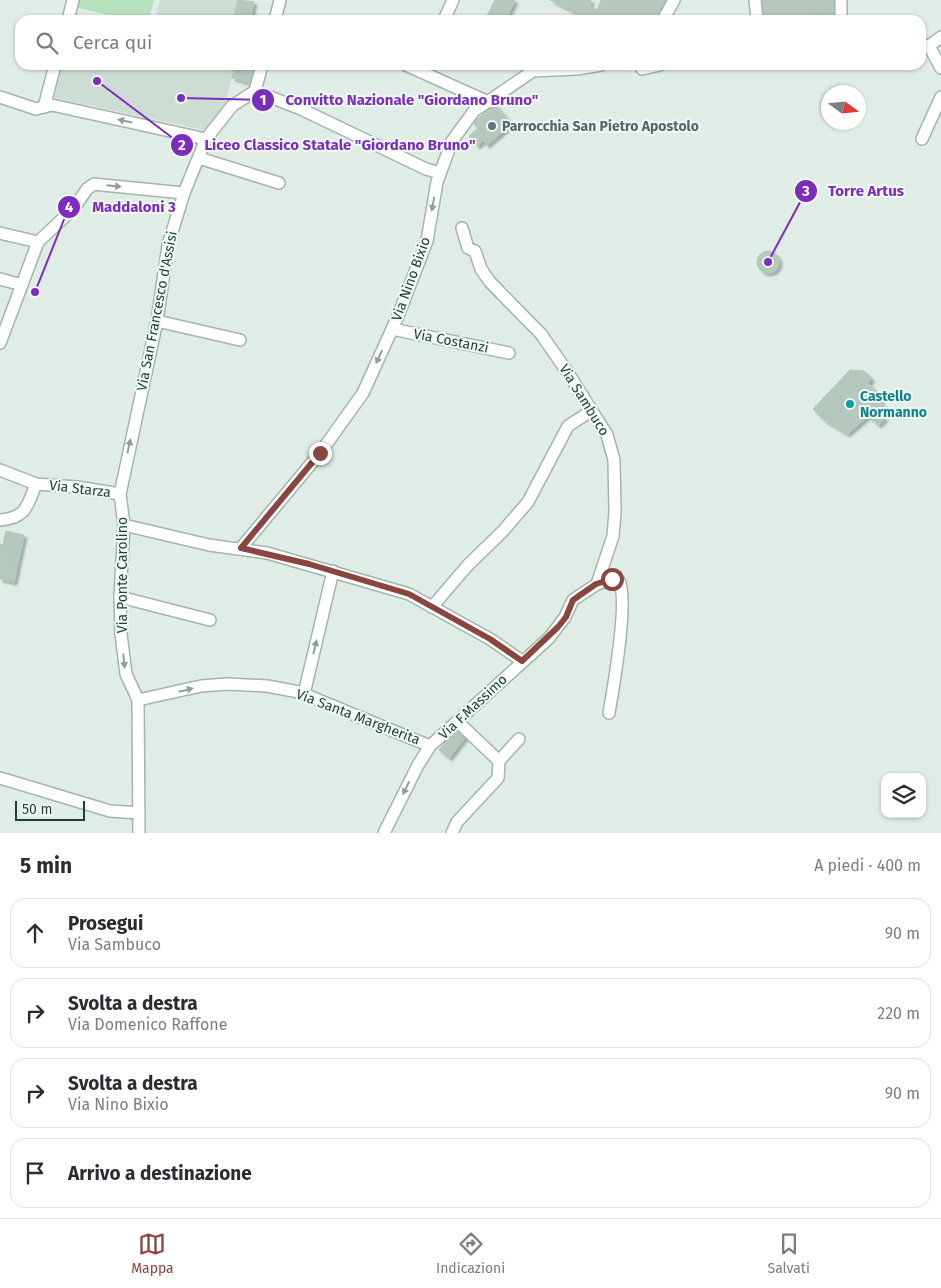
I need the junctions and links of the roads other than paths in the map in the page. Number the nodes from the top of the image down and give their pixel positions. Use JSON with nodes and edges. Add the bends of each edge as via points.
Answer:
{"nodes":[{"id":1,"x":73,"y":0,"type":"edge"},
{"id":2,"x":280,"y":0,"type":"edge"},
{"id":3,"x":452,"y":0,"type":"edge"},
{"id":4,"x":674,"y":0,"type":"edge"},
{"id":5,"x":755,"y":0,"type":"edge"},
{"id":6,"x":841,"y":0,"type":"edge"},
{"id":7,"x":69,"y":15,"type":"edge"},
{"id":8,"x":276,"y":15,"type":"edge"},
{"id":9,"x":446,"y":15,"type":"edge"},
{"id":10,"x":666,"y":15,"type":"edge"},
{"id":11,"x":756,"y":15,"type":"edge"},
{"id":12,"x":842,"y":15,"type":"edge"},
{"id":13,"x":941,"y":37,"type":"edge"},
{"id":14,"x":926,"y":44,"type":"edge"},
{"id":15,"x":926,"y":46,"type":"edge"},
{"id":16,"x":941,"y":68,"type":"edge"},
{"id":17,"x":54,"y":70,"type":"edge"},
{"id":18,"x":261,"y":70,"type":"edge"},
{"id":19,"x":426,"y":70,"type":"edge"},
{"id":20,"x":556,"y":70,"type":"edge"},
{"id":21,"x":255,"y":90,"type":"junction"},
{"id":22,"x":0,"y":97,"type":"edge"},
{"id":23,"x":941,"y":97,"type":"edge"},
{"id":24,"x":486,"y":101,"type":"junction"},
{"id":25,"x":44,"y":107,"type":"junction"},
{"id":26,"x":206,"y":139,"type":"junction"},
{"id":27,"x":922,"y":139,"type":"dead end"},
{"id":28,"x":199,"y":158,"type":"junction"},
{"id":29,"x":440,"y":173,"type":"junction"},
{"id":30,"x":279,"y":183,"type":"dead end"},
{"id":31,"x":184,"y":192,"type":"junction"},
{"id":32,"x":462,"y":228,"type":"dead end"},
{"id":33,"x":0,"y":233,"type":"edge"},
{"id":34,"x":38,"y":242,"type":"junction"},
{"id":35,"x":0,"y":279,"type":"edge"},
{"id":36,"x":22,"y":285,"type":"junction"},
{"id":37,"x":157,"y":321,"type":"junction"},
{"id":38,"x":392,"y":329,"type":"junction"},
{"id":39,"x":240,"y":340,"type":"dead end"},
{"id":40,"x":0,"y":343,"type":"edge"},
{"id":41,"x":509,"y":353,"type":"dead end"},
{"id":42,"x":591,"y":411,"type":"junction"},
{"id":43,"x":0,"y":470,"type":"edge"},
{"id":44,"x":36,"y":484,"type":"junction"},
{"id":45,"x":120,"y":494,"type":"junction"},
{"id":46,"x":0,"y":520,"type":"edge"},
{"id":47,"x":124,"y":525,"type":"junction"},
{"id":48,"x":241,"y":548,"type":"junction"},
{"id":49,"x":333,"y":571,"type":"junction"},
{"id":50,"x":596,"y":584,"type":"junction"},
{"id":51,"x":120,"y":597,"type":"junction"},
{"id":52,"x":432,"y":607,"type":"junction"},
{"id":53,"x":210,"y":620,"type":"dead end"},
{"id":54,"x":522,"y":661,"type":"junction"},
{"id":55,"x":304,"y":694,"type":"junction"},
{"id":56,"x":138,"y":700,"type":"junction"},
{"id":57,"x":608,"y":713,"type":"dead end"},
{"id":58,"x":458,"y":722,"type":"junction"},
{"id":59,"x":519,"y":739,"type":"dead end"},
{"id":60,"x":430,"y":746,"type":"junction"},
{"id":61,"x":499,"y":761,"type":"junction"},
{"id":62,"x":0,"y":778,"type":"edge"},
{"id":63,"x":139,"y":813,"type":"junction"},
{"id":64,"x":139,"y":833,"type":"edge"},
{"id":65,"x":384,"y":833,"type":"edge"},
{"id":66,"x":452,"y":833,"type":"edge"}],
"edges":[{"from":1,"to":7,"type":"street"},
{"from":2,"to":8,"type":"street"},
{"from":3,"to":9,"type":"street"},
{"from":4,"to":10,"type":"street"},
{"from":5,"to":11,"type":"street"},
{"from":6,"to":12,"type":"street"},
{"from":13,"to":14,"type":"street"},
{"from":15,"to":16,"type":"street"},
{"from":17,"to":25,"type":"street"},
{"from":18,"to":21,"type":"street"},
{"from":19,"to":24,"type":"street"},
{"from":20,"to":24,"type":"street","name":"Via Nino Bixio","via":[[533,71],[513,87]]},
{"from":21,"to":26,"type":"street","name":"Via San Francesco d'Assisi","via":[[232,106]]},
{"from":21,"to":29,"type":"street"},
{"from":22,"to":25,"type":"street","via":[[21,106]]},
{"from":23,"to":27,"type":"street"},
{"from":24,"to":29,"type":"street","name":"Via Nino Bixio","via":[[474,111],[452,141]]},
{"from":26,"to":25,"type":"street","one_way":true,"via":[[52,105]]},
{"from":26,"to":28,"type":"street","name":"Via San Francesco d'Assisi"},
{"from":28,"to":30,"type":"street"},
{"from":28,"to":31,"type":"street","name":"Via San Francesco d'Assisi"},
{"from":29,"to":38,"type":"street","name":"Via Nino Bixio","one_way":true,"via":[[427,241]]},
{"from":34,"to":31,"type":"street","one_way":true,"via":[[62,221],[94,184]]},
{"from":31,"to":37,"type":"street","name":"Via San Francesco d'Assisi","via":[[168,245]]},
{"from":32,"to":42,"type":"street","name":"Via Sambuco","via":[[468,248],[475,251],[490,282],[541,334]]},
{"from":33,"to":34,"type":"street"},
{"from":34,"to":36,"type":"street"},
{"from":35,"to":36,"type":"street"},
{"from":36,"to":40,"type":"street"},
{"from":37,"to":39,"type":"street"},
{"from":45,"to":37,"type":"street","name":"Via San Francesco d'Assisi","one_way":true},
{"from":38,"to":41,"type":"street","name":"Via Costanzi"},
{"from":38,"to":48,"type":"street","name":"Via Nino Bixio","one_way":true,"via":[[363,393],[320,453]]},
{"from":42,"to":50,"type":"street","name":"Via Sambuco","via":[[607,435],[614,460],[613,536]]},
{"from":42,"to":52,"type":"street","via":[[568,426],[528,502]]},
{"from":43,"to":44,"type":"street"},
{"from":44,"to":45,"type":"street","name":"Via Starza"},
{"from":44,"to":46,"type":"street","name":"Via Starza","via":[[23,514]]},
{"from":45,"to":47,"type":"street","name":"Via Ponte Carolino"},
{"from":47,"to":48,"type":"street","via":[[210,545]]},
{"from":47,"to":51,"type":"street","name":"Via Ponte Carolino"},
{"from":48,"to":49,"type":"street"},
{"from":49,"to":52,"type":"street","via":[[409,594]]},
{"from":55,"to":49,"type":"street","one_way":true},
{"from":50,"to":54,"type":"street","via":[[573,600],[558,627]]},
{"from":50,"to":57,"type":"street","via":[[612,579],[619,581],[623,588],[621,628]]},
{"from":51,"to":53,"type":"street"},
{"from":51,"to":56,"type":"street","name":"Via Ponte Carolino","one_way":true,"via":[[126,674]]},
{"from":52,"to":54,"type":"street"},
{"from":54,"to":58,"type":"street","name":"Via F.Massimo"},
{"from":56,"to":55,"type":"street","name":"Via Santa Margherita","one_way":true,"via":[[201,686],[227,684],[267,686]]},
{"from":55,"to":60,"type":"street","name":"Via Santa Margherita"},
{"from":56,"to":63,"type":"street","name":"Via Ponte Carolino"},
{"from":58,"to":60,"type":"street","name":"Via F.Massimo"},
{"from":58,"to":61,"type":"street"},
{"from":59,"to":61,"type":"street"},
{"from":60,"to":65,"type":"street","name":"Via F.Massimo","one_way":true},
{"from":61,"to":66,"type":"street","via":[[498,778],[457,822]]},
{"from":62,"to":63,"type":"street","via":[[110,811]]},
{"from":63,"to":64,"type":"street","name":"Via Ponte Carolino"}]}
